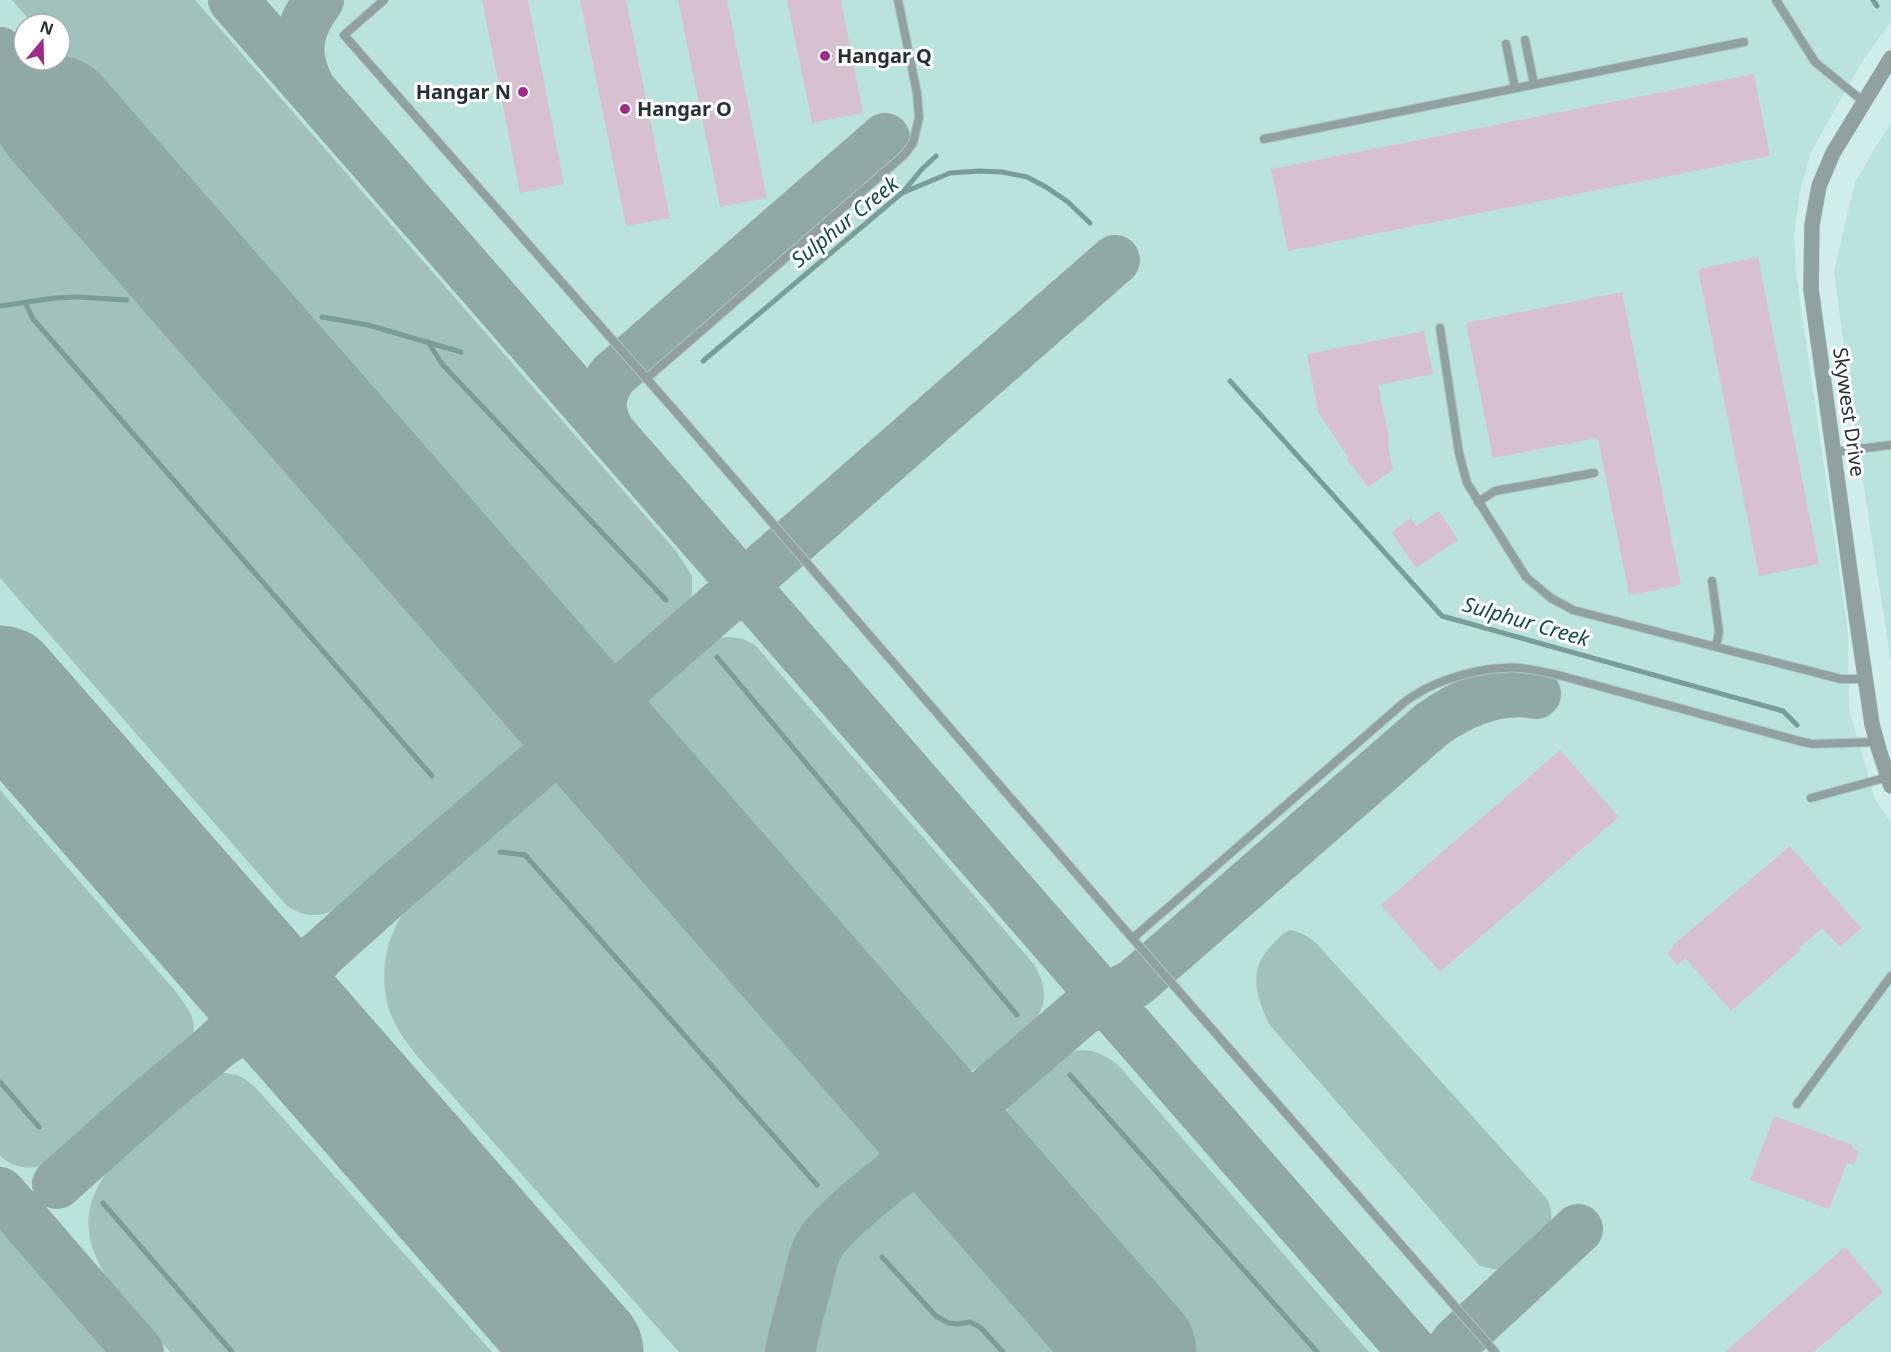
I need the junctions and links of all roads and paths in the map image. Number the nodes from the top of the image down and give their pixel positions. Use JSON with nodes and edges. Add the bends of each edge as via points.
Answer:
{"nodes":[{"id":1,"x":384,"y":0,"type":"edge"},
{"id":2,"x":898,"y":0,"type":"edge"},
{"id":3,"x":1776,"y":0,"type":"edge"},
{"id":4,"x":1525,"y":40,"type":"dead end"},
{"id":5,"x":1744,"y":42,"type":"dead end"},
{"id":6,"x":1506,"y":44,"type":"dead end"},
{"id":7,"x":1891,"y":58,"type":"edge"},
{"id":8,"x":1534,"y":84,"type":"junction"},
{"id":9,"x":1515,"y":88,"type":"junction"},
{"id":10,"x":1864,"y":102,"type":"junction"},
{"id":11,"x":1264,"y":139,"type":"dead end"},
{"id":12,"x":1440,"y":328,"type":"dead end"},
{"id":13,"x":646,"y":379,"type":"junction"},
{"id":14,"x":1891,"y":445,"type":"edge"},
{"id":15,"x":1834,"y":452,"type":"junction"},
{"id":16,"x":1594,"y":473,"type":"dead end"},
{"id":17,"x":1478,"y":502,"type":"junction"},
{"id":18,"x":1712,"y":581,"type":"dead end"},
{"id":19,"x":1716,"y":647,"type":"junction"},
{"id":20,"x":1866,"y":679,"type":"junction"},
{"id":21,"x":1877,"y":742,"type":"junction"},
{"id":22,"x":1889,"y":781,"type":"edge"},
{"id":23,"x":1811,"y":798,"type":"dead end"},
{"id":24,"x":1133,"y":938,"type":"junction"},
{"id":25,"x":1891,"y":976,"type":"edge"},
{"id":26,"x":1797,"y":1104,"type":"dead end"},
{"id":27,"x":1495,"y":1352,"type":"edge"}],
"edges":[{"from":1,"to":13,"type":"lane","via":[[344,35]]},
{"from":2,"to":13,"type":"lane","via":[[920,118],[913,144]]},
{"from":3,"to":10,"type":"lane","via":[[1815,62]]},
{"from":4,"to":8,"type":"lane"},
{"from":5,"to":8,"type":"lane"},
{"from":6,"to":9,"type":"lane"},
{"from":7,"to":10,"type":"street","name":"Skywest Drive"},
{"from":8,"to":9,"type":"lane"},
{"from":9,"to":11,"type":"lane"},
{"from":10,"to":15,"type":"street","name":"Skywest Drive","via":[[1824,173],[1812,225],[1811,289]]},
{"from":12,"to":17,"type":"lane","via":[[1459,453],[1467,483]]},
{"from":13,"to":24,"type":"lane"},
{"from":14,"to":15,"type":"lane"},
{"from":15,"to":20,"type":"street","name":"Skywest Drive"},
{"from":16,"to":17,"type":"lane","via":[[1495,490]]},
{"from":17,"to":19,"type":"lane","via":[[1526,577],[1551,598],[1573,610]]},
{"from":18,"to":19,"type":"lane","via":[[1719,632]]},
{"from":19,"to":20,"type":"lane","via":[[1841,679]]},
{"from":20,"to":21,"type":"street","name":"Skywest Drive"},
{"from":21,"to":22,"type":"street","name":"Skywest Drive"},
{"from":21,"to":24,"type":"lane","via":[[1812,744],[1530,669],[1503,668],[1462,675],[1429,687],[1400,706]]},
{"from":22,"to":23,"type":"lane"},
{"from":24,"to":27,"type":"lane"},
{"from":25,"to":26,"type":"lane"}]}
